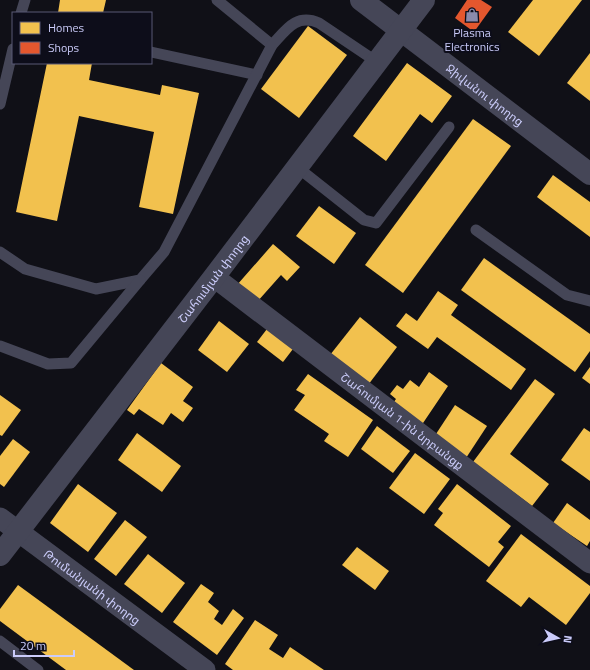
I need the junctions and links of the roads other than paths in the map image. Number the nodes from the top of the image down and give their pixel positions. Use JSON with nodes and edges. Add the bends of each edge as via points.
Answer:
{"nodes":[{"id":1,"x":24,"y":0,"type":"edge"},
{"id":2,"x":217,"y":0,"type":"edge"},
{"id":3,"x":361,"y":0,"type":"edge"},
{"id":4,"x":424,"y":0,"type":"edge"},
{"id":5,"x":22,"y":12,"type":"edge"},
{"id":6,"x":402,"y":30,"type":"junction"},
{"id":7,"x":272,"y":45,"type":"junction"},
{"id":8,"x":152,"y":52,"type":"edge"},
{"id":9,"x":12,"y":53,"type":"edge"},
{"id":10,"x":377,"y":62,"type":"junction"},
{"id":11,"x":257,"y":75,"type":"junction"},
{"id":12,"x":0,"y":104,"type":"edge"},
{"id":13,"x":449,"y":127,"type":"dead end"},
{"id":14,"x":297,"y":167,"type":"junction"},
{"id":15,"x":590,"y":174,"type":"edge"},
{"id":16,"x":476,"y":230,"type":"dead end"},
{"id":17,"x":0,"y":252,"type":"edge"},
{"id":18,"x":214,"y":278,"type":"junction"},
{"id":19,"x":140,"y":280,"type":"junction"},
{"id":20,"x":590,"y":301,"type":"edge"},
{"id":21,"x":0,"y":346,"type":"edge"},
{"id":22,"x":0,"y":518,"type":"edge"},
{"id":23,"x":18,"y":532,"type":"junction"},
{"id":24,"x":0,"y":555,"type":"edge"},
{"id":25,"x":590,"y":563,"type":"edge"},
{"id":26,"x":0,"y":640,"type":"edge"},
{"id":27,"x":31,"y":668,"type":"edge"},
{"id":28,"x":205,"y":670,"type":"edge"}],
"edges":[{"from":1,"to":5,"type":"lane"},
{"from":2,"to":7,"type":"lane"},
{"from":3,"to":6,"type":"street","name":"Ջիվանու փողոց"},
{"from":4,"to":6,"type":"street","name":"Շահումյան փողոց"},
{"from":6,"to":10,"type":"street","name":"Շահումյան փողոց"},
{"from":6,"to":15,"type":"street","name":"Ջիվանու փողոց"},
{"from":7,"to":10,"type":"lane","via":[[291,24],[305,19],[319,23]]},
{"from":7,"to":11,"type":"lane"},
{"from":8,"to":11,"type":"lane"},
{"from":9,"to":12,"type":"lane"},
{"from":10,"to":14,"type":"street","name":"Շահումյան փողոց"},
{"from":11,"to":19,"type":"lane","via":[[164,252]]},
{"from":13,"to":14,"type":"lane","via":[[376,223],[364,220]]},
{"from":14,"to":18,"type":"street","name":"Շահումյան փողոց"},
{"from":16,"to":20,"type":"lane","via":[[567,295]]},
{"from":17,"to":19,"type":"lane","via":[[26,269],[96,289]]},
{"from":18,"to":23,"type":"street","name":"Շահումյան փողոց"},
{"from":18,"to":25,"type":"street","name":"Շահումյան 1-ին նրբանցք"},
{"from":19,"to":21,"type":"lane","via":[[71,363],[48,364]]},
{"from":22,"to":23,"type":"street","name":"Թումանյանի փողոց"},
{"from":23,"to":24,"type":"street","name":"Շահումյան փողոց"},
{"from":23,"to":28,"type":"street","name":"Թումանյանի փողոց"},
{"from":26,"to":27,"type":"lane"}]}
